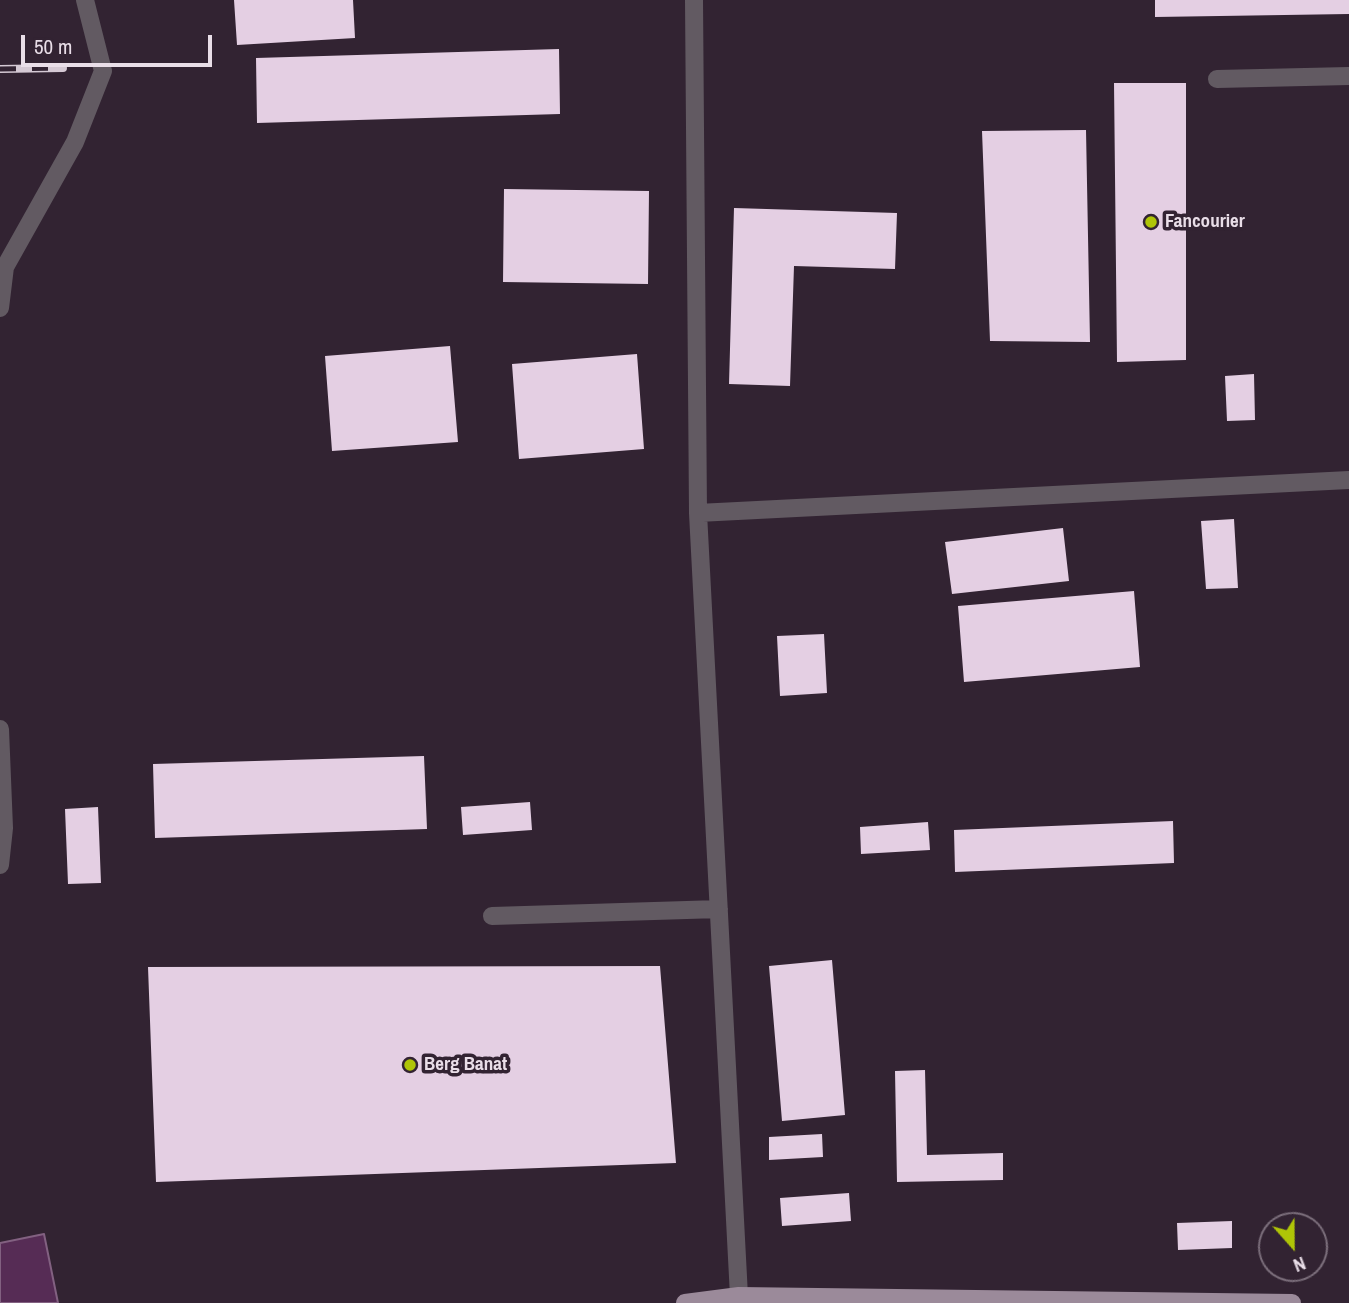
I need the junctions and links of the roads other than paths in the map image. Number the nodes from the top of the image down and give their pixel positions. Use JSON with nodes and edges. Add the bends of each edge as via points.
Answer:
{"nodes":[{"id":1,"x":85,"y":0,"type":"edge"},
{"id":2,"x":694,"y":0,"type":"edge"},
{"id":3,"x":1349,"y":76,"type":"edge"},
{"id":4,"x":1217,"y":79,"type":"dead end"},
{"id":5,"x":0,"y":308,"type":"edge"},
{"id":6,"x":1349,"y":480,"type":"edge"},
{"id":7,"x":698,"y":513,"type":"junction"},
{"id":8,"x":0,"y":729,"type":"edge"},
{"id":9,"x":0,"y":865,"type":"edge"},
{"id":10,"x":719,"y":909,"type":"junction"},
{"id":11,"x":492,"y":916,"type":"dead end"},
{"id":12,"x":739,"y":1296,"type":"junction"},
{"id":13,"x":1051,"y":1301,"type":"edge"},
{"id":14,"x":685,"y":1303,"type":"edge"},
{"id":15,"x":1292,"y":1303,"type":"edge"}],
"edges":[{"from":1,"to":5,"type":"street","via":[[103,71],[75,142],[5,267]]},
{"from":2,"to":7,"type":"street"},
{"from":3,"to":4,"type":"street"},
{"from":6,"to":7,"type":"street"},
{"from":7,"to":10,"type":"street"},
{"from":8,"to":9,"type":"street","via":[[4,828]]},
{"from":10,"to":11,"type":"street"},
{"from":10,"to":12,"type":"street"},
{"from":12,"to":13,"type":"main road"},
{"from":12,"to":14,"type":"main road"},
{"from":13,"to":15,"type":"main road"}]}
